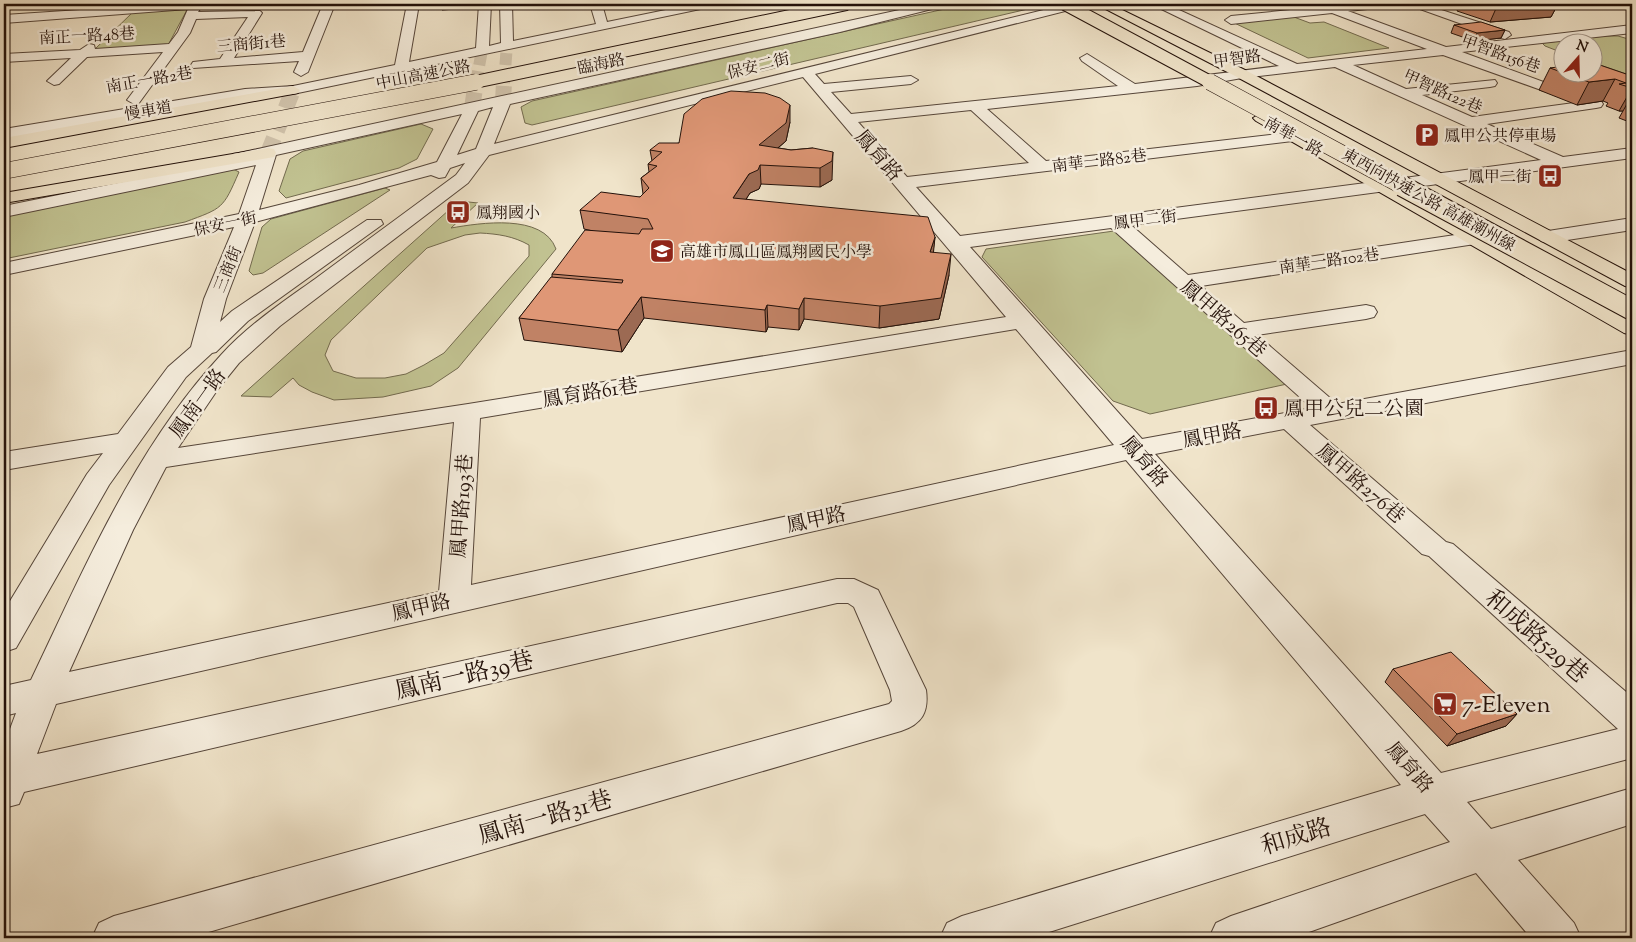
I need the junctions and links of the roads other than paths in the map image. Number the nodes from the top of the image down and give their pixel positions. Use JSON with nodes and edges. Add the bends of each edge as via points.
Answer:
{"nodes":[{"id":1,"x":59,"y":4,"type":"edge"},
{"id":2,"x":217,"y":4,"type":"edge"},
{"id":3,"x":329,"y":4,"type":"edge"},
{"id":4,"x":414,"y":4,"type":"edge"},
{"id":5,"x":485,"y":4,"type":"edge"},
{"id":6,"x":506,"y":4,"type":"edge"},
{"id":7,"x":596,"y":4,"type":"edge"},
{"id":8,"x":710,"y":4,"type":"edge"},
{"id":9,"x":810,"y":4,"type":"edge"},
{"id":10,"x":847,"y":4,"type":"edge"},
{"id":11,"x":940,"y":4,"type":"edge"},
{"id":12,"x":1081,"y":4,"type":"edge"},
{"id":13,"x":1089,"y":4,"type":"edge"},
{"id":14,"x":1102,"y":4,"type":"edge"},
{"id":15,"x":1157,"y":4,"type":"edge"},
{"id":16,"x":1387,"y":4,"type":"edge"},
{"id":17,"x":1417,"y":4,"type":"edge"},
{"id":18,"x":1619,"y":4,"type":"edge"},
{"id":19,"x":1064,"y":5,"type":"edge"},
{"id":20,"x":1632,"y":7,"type":"edge"},
{"id":21,"x":193,"y":8,"type":"edge"},
{"id":22,"x":131,"y":10,"type":"junction"},
{"id":23,"x":646,"y":10,"type":"edge"},
{"id":24,"x":1331,"y":10,"type":"junction"},
{"id":25,"x":44,"y":16,"type":"junction"},
{"id":26,"x":4,"y":19,"type":"edge"},
{"id":27,"x":1231,"y":20,"type":"dead end"},
{"id":28,"x":113,"y":26,"type":"dead end"},
{"id":29,"x":602,"y":26,"type":"junction"},
{"id":30,"x":1632,"y":30,"type":"edge"},
{"id":31,"x":1614,"y":32,"type":"junction"},
{"id":32,"x":1632,"y":38,"type":"edge"},
{"id":33,"x":100,"y":39,"type":"dead end"},
{"id":34,"x":1527,"y":42,"type":"junction"},
{"id":35,"x":507,"y":45,"type":"junction"},
{"id":36,"x":172,"y":48,"type":"junction"},
{"id":37,"x":482,"y":50,"type":"junction"},
{"id":38,"x":85,"y":52,"type":"junction"},
{"id":39,"x":1446,"y":52,"type":"junction"},
{"id":40,"x":1554,"y":52,"type":"dead end"},
{"id":41,"x":307,"y":56,"type":"junction"},
{"id":42,"x":4,"y":58,"type":"edge"},
{"id":43,"x":1087,"y":58,"type":"dead end"},
{"id":44,"x":224,"y":63,"type":"junction"},
{"id":45,"x":1337,"y":64,"type":"junction"},
{"id":46,"x":198,"y":65,"type":"dead end"},
{"id":47,"x":401,"y":67,"type":"junction"},
{"id":48,"x":1295,"y":68,"type":"junction"},
{"id":49,"x":301,"y":71,"type":"junction"},
{"id":50,"x":282,"y":74,"type":"dead end"},
{"id":51,"x":262,"y":78,"type":"dead end"},
{"id":52,"x":813,"y":80,"type":"junction"},
{"id":53,"x":911,"y":80,"type":"dead end"},
{"id":54,"x":1243,"y":80,"type":"junction"},
{"id":55,"x":54,"y":81,"type":"dead end"},
{"id":56,"x":1197,"y":82,"type":"junction"},
{"id":57,"x":1490,"y":83,"type":"dead end"},
{"id":58,"x":1544,"y":87,"type":"dead end"},
{"id":59,"x":1132,"y":89,"type":"junction"},
{"id":60,"x":293,"y":90,"type":"junction"},
{"id":61,"x":1404,"y":93,"type":"junction"},
{"id":62,"x":134,"y":100,"type":"junction"},
{"id":63,"x":503,"y":102,"type":"junction"},
{"id":64,"x":1596,"y":104,"type":"edge"},
{"id":65,"x":974,"y":105,"type":"junction"},
{"id":66,"x":472,"y":108,"type":"junction"},
{"id":67,"x":847,"y":119,"type":"junction"},
{"id":68,"x":4,"y":122,"type":"edge"},
{"id":69,"x":1470,"y":122,"type":"junction"},
{"id":70,"x":4,"y":134,"type":"edge"},
{"id":71,"x":1295,"y":137,"type":"junction"},
{"id":72,"x":4,"y":143,"type":"edge"},
{"id":73,"x":483,"y":152,"type":"junction"},
{"id":74,"x":1632,"y":153,"type":"edge"},
{"id":75,"x":4,"y":154,"type":"edge"},
{"id":76,"x":267,"y":156,"type":"junction"},
{"id":77,"x":1562,"y":163,"type":"junction"},
{"id":78,"x":444,"y":166,"type":"junction"},
{"id":79,"x":1042,"y":166,"type":"junction"},
{"id":80,"x":4,"y":171,"type":"edge"},
{"id":81,"x":1440,"y":180,"type":"junction"},
{"id":82,"x":902,"y":182,"type":"junction"},
{"id":83,"x":1386,"y":187,"type":"junction"},
{"id":84,"x":4,"y":200,"type":"edge"},
{"id":85,"x":4,"y":211,"type":"edge"},
{"id":86,"x":247,"y":219,"type":"junction"},
{"id":87,"x":1116,"y":222,"type":"junction"},
{"id":88,"x":1632,"y":224,"type":"edge"},
{"id":89,"x":1475,"y":238,"type":"junction"},
{"id":90,"x":1548,"y":238,"type":"junction"},
{"id":91,"x":955,"y":243,"type":"junction"},
{"id":92,"x":4,"y":269,"type":"edge"},
{"id":93,"x":1183,"y":282,"type":"junction"},
{"id":94,"x":1632,"y":282,"type":"edge"},
{"id":95,"x":1632,"y":291,"type":"edge"},
{"id":96,"x":1632,"y":310,"type":"edge"},
{"id":97,"x":1366,"y":312,"type":"dead end"},
{"id":98,"x":1023,"y":321,"type":"junction"},
{"id":99,"x":1632,"y":328,"type":"edge"},
{"id":100,"x":1239,"y":331,"type":"junction"},
{"id":101,"x":244,"y":346,"type":"junction"},
{"id":102,"x":202,"y":348,"type":"junction"},
{"id":103,"x":1632,"y":358,"type":"edge"},
{"id":104,"x":468,"y":412,"type":"junction"},
{"id":105,"x":1332,"y":413,"type":"junction"},
{"id":106,"x":1290,"y":420,"type":"junction"},
{"id":107,"x":125,"y":441,"type":"junction"},
{"id":108,"x":1135,"y":449,"type":"junction"},
{"id":109,"x":156,"y":460,"type":"junction"},
{"id":110,"x":4,"y":461,"type":"edge"},
{"id":111,"x":1437,"y":549,"type":"joint"},
{"id":112,"x":454,"y":599,"type":"junction"},
{"id":113,"x":4,"y":638,"type":"edge"},
{"id":114,"x":888,"y":645,"type":"joint"},
{"id":115,"x":42,"y":693,"type":"junction"},
{"id":116,"x":4,"y":701,"type":"edge"},
{"id":117,"x":1632,"y":720,"type":"edge"},
{"id":118,"x":1632,"y":742,"type":"edge"},
{"id":119,"x":7,"y":785,"type":"edge"},
{"id":120,"x":1434,"y":793,"type":"junction"},
{"id":121,"x":1632,"y":806,"type":"edge"},
{"id":122,"x":1483,"y":851,"type":"junction"},
{"id":123,"x":114,"y":938,"type":"edge"},
{"id":124,"x":962,"y":938,"type":"edge"},
{"id":125,"x":1231,"y":938,"type":"edge"},
{"id":126,"x":1560,"y":938,"type":"edge"}],
"edges":[{"from":1,"to":25,"type":"street"},
{"from":2,"to":21,"type":"street"},
{"from":3,"to":41,"type":"street"},
{"from":4,"to":47,"type":"street"},
{"from":5,"to":37,"type":"street"},
{"from":6,"to":35,"type":"street"},
{"from":7,"to":29,"type":"street"},
{"from":8,"to":23,"type":"street","name":"慢車道"},
{"from":9,"to":75,"type":"main road","name":"中山高速公路"},
{"from":10,"to":80,"type":"main road","name":"中山高速公路","bridge":true,"via":[[498,78]]},
{"from":11,"to":63,"type":"street","name":"臨海路"},
{"from":12,"to":19,"type":"street","name":"保安二街"},
{"from":13,"to":54,"type":"main road"},
{"from":14,"to":54,"type":"main road","name":"南華一路"},
{"from":15,"to":48,"type":"street"},
{"from":16,"to":24,"type":"street"},
{"from":17,"to":34,"type":"street"},
{"from":18,"to":20,"type":"street"},
{"from":19,"to":52,"type":"street","name":"保安二街"},
{"from":19,"to":56,"type":"main road","name":"南華一路"},
{"from":19,"to":96,"type":"main road","name":"東西向快速公路 高雄潮州線","bridge":true,"via":[[1225,88]]},
{"from":21,"to":22,"type":"street"},
{"from":21,"to":36,"type":"street","via":[[184,33]]},
{"from":21,"to":44,"type":"street","via":[[256,13]]},
{"from":22,"to":25,"type":"street"},
{"from":22,"to":28,"type":"street"},
{"from":23,"to":29,"type":"street","name":"慢車道"},
{"from":24,"to":27,"type":"street"},
{"from":24,"to":39,"type":"street","name":"甲智路156巷"},
{"from":25,"to":26,"type":"street"},
{"from":29,"to":35,"type":"street","name":"慢車道"},
{"from":30,"to":31,"type":"street","name":"甲智路"},
{"from":31,"to":32,"type":"street"},
{"from":31,"to":34,"type":"street","name":"甲智路"},
{"from":33,"to":38,"type":"street"},
{"from":34,"to":39,"type":"street","name":"甲智路"},
{"from":34,"to":40,"type":"street"},
{"from":35,"to":37,"type":"street","name":"慢車道"},
{"from":36,"to":38,"type":"street","name":"南正一路48巷"},
{"from":36,"to":62,"type":"street"},
{"from":37,"to":47,"type":"street","name":"慢車道"},
{"from":38,"to":42,"type":"street","name":"南正一路48巷"},
{"from":38,"to":55,"type":"street"},
{"from":39,"to":45,"type":"street","name":"甲智路"},
{"from":39,"to":58,"type":"street","name":"甲智路156巷"},
{"from":41,"to":44,"type":"street","name":"三商街1巷"},
{"from":41,"to":49,"type":"street"},
{"from":43,"to":59,"type":"street"},
{"from":44,"to":46,"type":"street","name":"三商街1巷"},
{"from":45,"to":48,"type":"street","name":"甲智路"},
{"from":45,"to":61,"type":"street","name":"甲智路122巷"},
{"from":47,"to":60,"type":"street","name":"慢車道"},
{"from":48,"to":54,"type":"street","name":"甲智路"},
{"from":49,"to":50,"type":"street"},
{"from":49,"to":60,"type":"street"},
{"from":51,"to":62,"type":"street","name":"南正一路2巷"},
{"from":52,"to":53,"type":"street"},
{"from":52,"to":67,"type":"street","name":"鳳育路"},
{"from":52,"to":73,"type":"street","name":"保安二街"},
{"from":54,"to":56,"type":"street","name":"甲智路"},
{"from":54,"to":81,"type":"main road","name":"南華一路"},
{"from":54,"to":95,"type":"main road","name":"東西向快速公路 高雄潮州線"},
{"from":56,"to":59,"type":"street","name":"甲智路"},
{"from":56,"to":71,"type":"main road","name":"南華一路"},
{"from":57,"to":61,"type":"street"},
{"from":59,"to":65,"type":"street","name":"甲智路"},
{"from":60,"to":70,"type":"street","name":"慢車道","via":[[245,93]]},
{"from":60,"to":72,"type":"main road"},
{"from":61,"to":69,"type":"street","name":"甲智路122巷"},
{"from":62,"to":68,"type":"street","name":"南正一路2巷"},
{"from":63,"to":66,"type":"street","name":"臨海路"},
{"from":63,"to":73,"type":"street","name":"鳳南一路"},
{"from":64,"to":69,"type":"street"},
{"from":65,"to":67,"type":"street","name":"甲智路"},
{"from":65,"to":79,"type":"street"},
{"from":66,"to":76,"type":"street","name":"臨海路"},
{"from":66,"to":78,"type":"street","name":"鳳南一路"},
{"from":67,"to":82,"type":"street","name":"鳳育路"},
{"from":69,"to":77,"type":"street","name":"甲智路122巷"},
{"from":71,"to":79,"type":"street","name":"南華一路82巷"},
{"from":71,"to":83,"type":"main road","name":"南華一路"},
{"from":73,"to":78,"type":"street","name":"保安二街"},
{"from":73,"to":101,"type":"street","name":"鳳南一路","via":[[462,179]]},
{"from":74,"to":77,"type":"street","name":"鳳甲二街"},
{"from":76,"to":84,"type":"street"},
{"from":76,"to":85,"type":"street"},
{"from":76,"to":86,"type":"street","name":"三商街"},
{"from":77,"to":81,"type":"street","name":"鳳甲二街"},
{"from":78,"to":86,"type":"street","name":"保安一街"},
{"from":78,"to":102,"type":"street","name":"鳳南一路","via":[[433,181],[413,197],[240,316]]},
{"from":79,"to":82,"type":"street","name":"南華一路82巷"},
{"from":81,"to":83,"type":"street","name":"鳳甲二街"},
{"from":81,"to":90,"type":"main road","name":"南華一路"},
{"from":82,"to":91,"type":"street","name":"鳳育路"},
{"from":83,"to":87,"type":"street","name":"鳳甲二街"},
{"from":83,"to":89,"type":"main road","name":"南華一路"},
{"from":86,"to":92,"type":"street","name":"保安一街"},
{"from":86,"to":102,"type":"street","name":"三商街","via":[[215,299]]},
{"from":87,"to":91,"type":"street","name":"鳳甲二街"},
{"from":87,"to":93,"type":"street","name":"鳳甲路265巷"},
{"from":88,"to":90,"type":"street"},
{"from":89,"to":93,"type":"street","name":"南華一路102巷"},
{"from":89,"to":99,"type":"main road","name":"南華一路"},
{"from":90,"to":94,"type":"main road","name":"南華一路"},
{"from":91,"to":98,"type":"street","name":"鳳育路"},
{"from":93,"to":100,"type":"street","name":"鳳甲路265巷"},
{"from":97,"to":100,"type":"street"},
{"from":98,"to":104,"type":"street","name":"鳳育路61巷"},
{"from":98,"to":108,"type":"street","name":"鳳育路"},
{"from":100,"to":105,"type":"street","name":"鳳甲路265巷"},
{"from":101,"to":102,"type":"street"},
{"from":101,"to":109,"type":"street","name":"鳳南一路","via":[[220,370]]},
{"from":102,"to":107,"type":"street","name":"鳳南一路","via":[[177,372]]},
{"from":103,"to":105,"type":"street","name":"鳳甲路"},
{"from":104,"to":109,"type":"street","name":"鳳育路61巷"},
{"from":104,"to":112,"type":"street","name":"鳳甲路193巷"},
{"from":105,"to":106,"type":"street","name":"鳳甲路"},
{"from":106,"to":108,"type":"street","name":"鳳甲路"},
{"from":106,"to":111,"type":"street","name":"鳳甲路276巷"},
{"from":107,"to":110,"type":"street"},
{"from":107,"to":113,"type":"street","name":"鳳南一路","via":[[97,481]]},
{"from":108,"to":112,"type":"street","name":"鳳甲路"},
{"from":108,"to":120,"type":"street","name":"鳳育路"},
{"from":109,"to":115,"type":"street","name":"鳳南一路","via":[[118,530]]},
{"from":111,"to":117,"type":"street","name":"和成路529巷"},
{"from":112,"to":115,"type":"street","name":"鳳甲路"},
{"from":114,"to":119,"type":"street","name":"鳳南一路39巷","via":[[867,599],[854,591],[837,591]]},
{"from":114,"to":123,"type":"street","name":"鳳南一路31巷","via":[[908,690],[910,705],[901,716]]},
{"from":115,"to":116,"type":"street","name":"鳳甲路"},
{"from":115,"to":119,"type":"street","name":"鳳南一路"},
{"from":118,"to":120,"type":"street","name":"和成路"},
{"from":120,"to":122,"type":"street","name":"鳳育路"},
{"from":120,"to":124,"type":"street","name":"和成路"},
{"from":121,"to":122,"type":"street"},
{"from":122,"to":125,"type":"street"},
{"from":122,"to":126,"type":"street","name":"鳳育路"}]}
